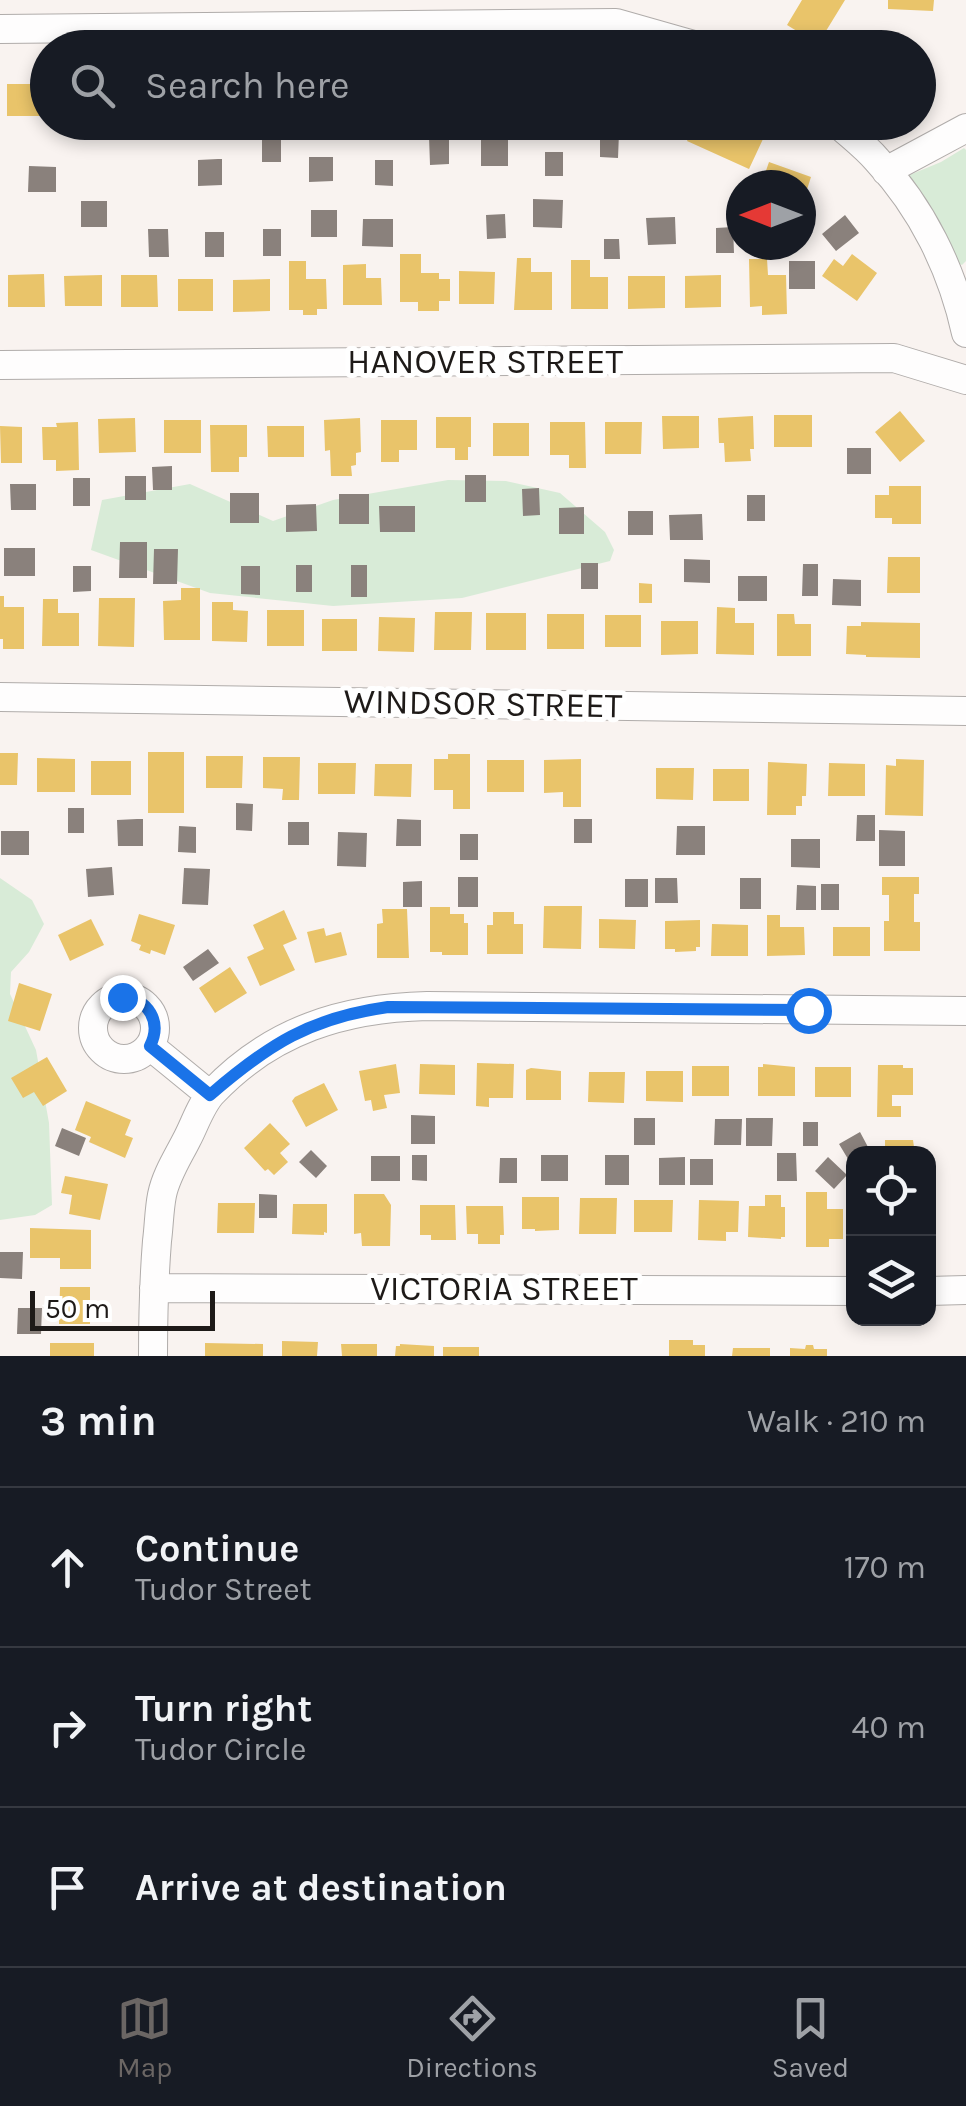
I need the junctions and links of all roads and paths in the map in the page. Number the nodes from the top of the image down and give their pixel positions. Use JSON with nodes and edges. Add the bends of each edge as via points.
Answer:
{"nodes":[{"id":1,"x":616,"y":11,"type":"edge"},
{"id":2,"x":0,"y":28,"type":"edge"},
{"id":3,"x":661,"y":30,"type":"edge"},
{"id":4,"x":966,"y":128,"type":"edge"},
{"id":5,"x":856,"y":140,"type":"edge"},
{"id":6,"x":886,"y":171,"type":"junction"},
{"id":7,"x":966,"y":332,"type":"edge"},
{"id":8,"x":0,"y":365,"type":"edge"},
{"id":9,"x":966,"y":380,"type":"edge"},
{"id":10,"x":0,"y":696,"type":"edge"},
{"id":11,"x":966,"y":710,"type":"edge"},
{"id":12,"x":966,"y":1011,"type":"edge"},
{"id":13,"x":150,"y":1046,"type":"dead end"},
{"id":14,"x":210,"y":1095,"type":"junction"},
{"id":15,"x":154,"y":1288,"type":"junction"},
{"id":16,"x":936,"y":1290,"type":"edge"},
{"id":17,"x":966,"y":1290,"type":"edge"},
{"id":18,"x":846,"y":1291,"type":"edge"},
{"id":19,"x":152,"y":1356,"type":"edge"}],
"edges":[{"from":1,"to":2,"type":"street"},
{"from":1,"to":3,"type":"street"},
{"from":4,"to":6,"type":"street"},
{"from":5,"to":6,"type":"street"},
{"from":6,"to":7,"type":"street","via":[[939,249]]},
{"from":8,"to":9,"type":"street","name":"HANOVER STREET","via":[[894,358]]},
{"from":10,"to":11,"type":"street","name":"WINDSOR STREET"},
{"from":12,"to":14,"type":"street","via":[[388,1007],[312,1025],[273,1044]]},
{"from":13,"to":14,"type":"street"},
{"from":14,"to":15,"type":"street","via":[[162,1192]]},
{"from":15,"to":18,"type":"street","name":"VICTORIA STREET"},
{"from":15,"to":19,"type":"street"},
{"from":16,"to":17,"type":"street"}]}
